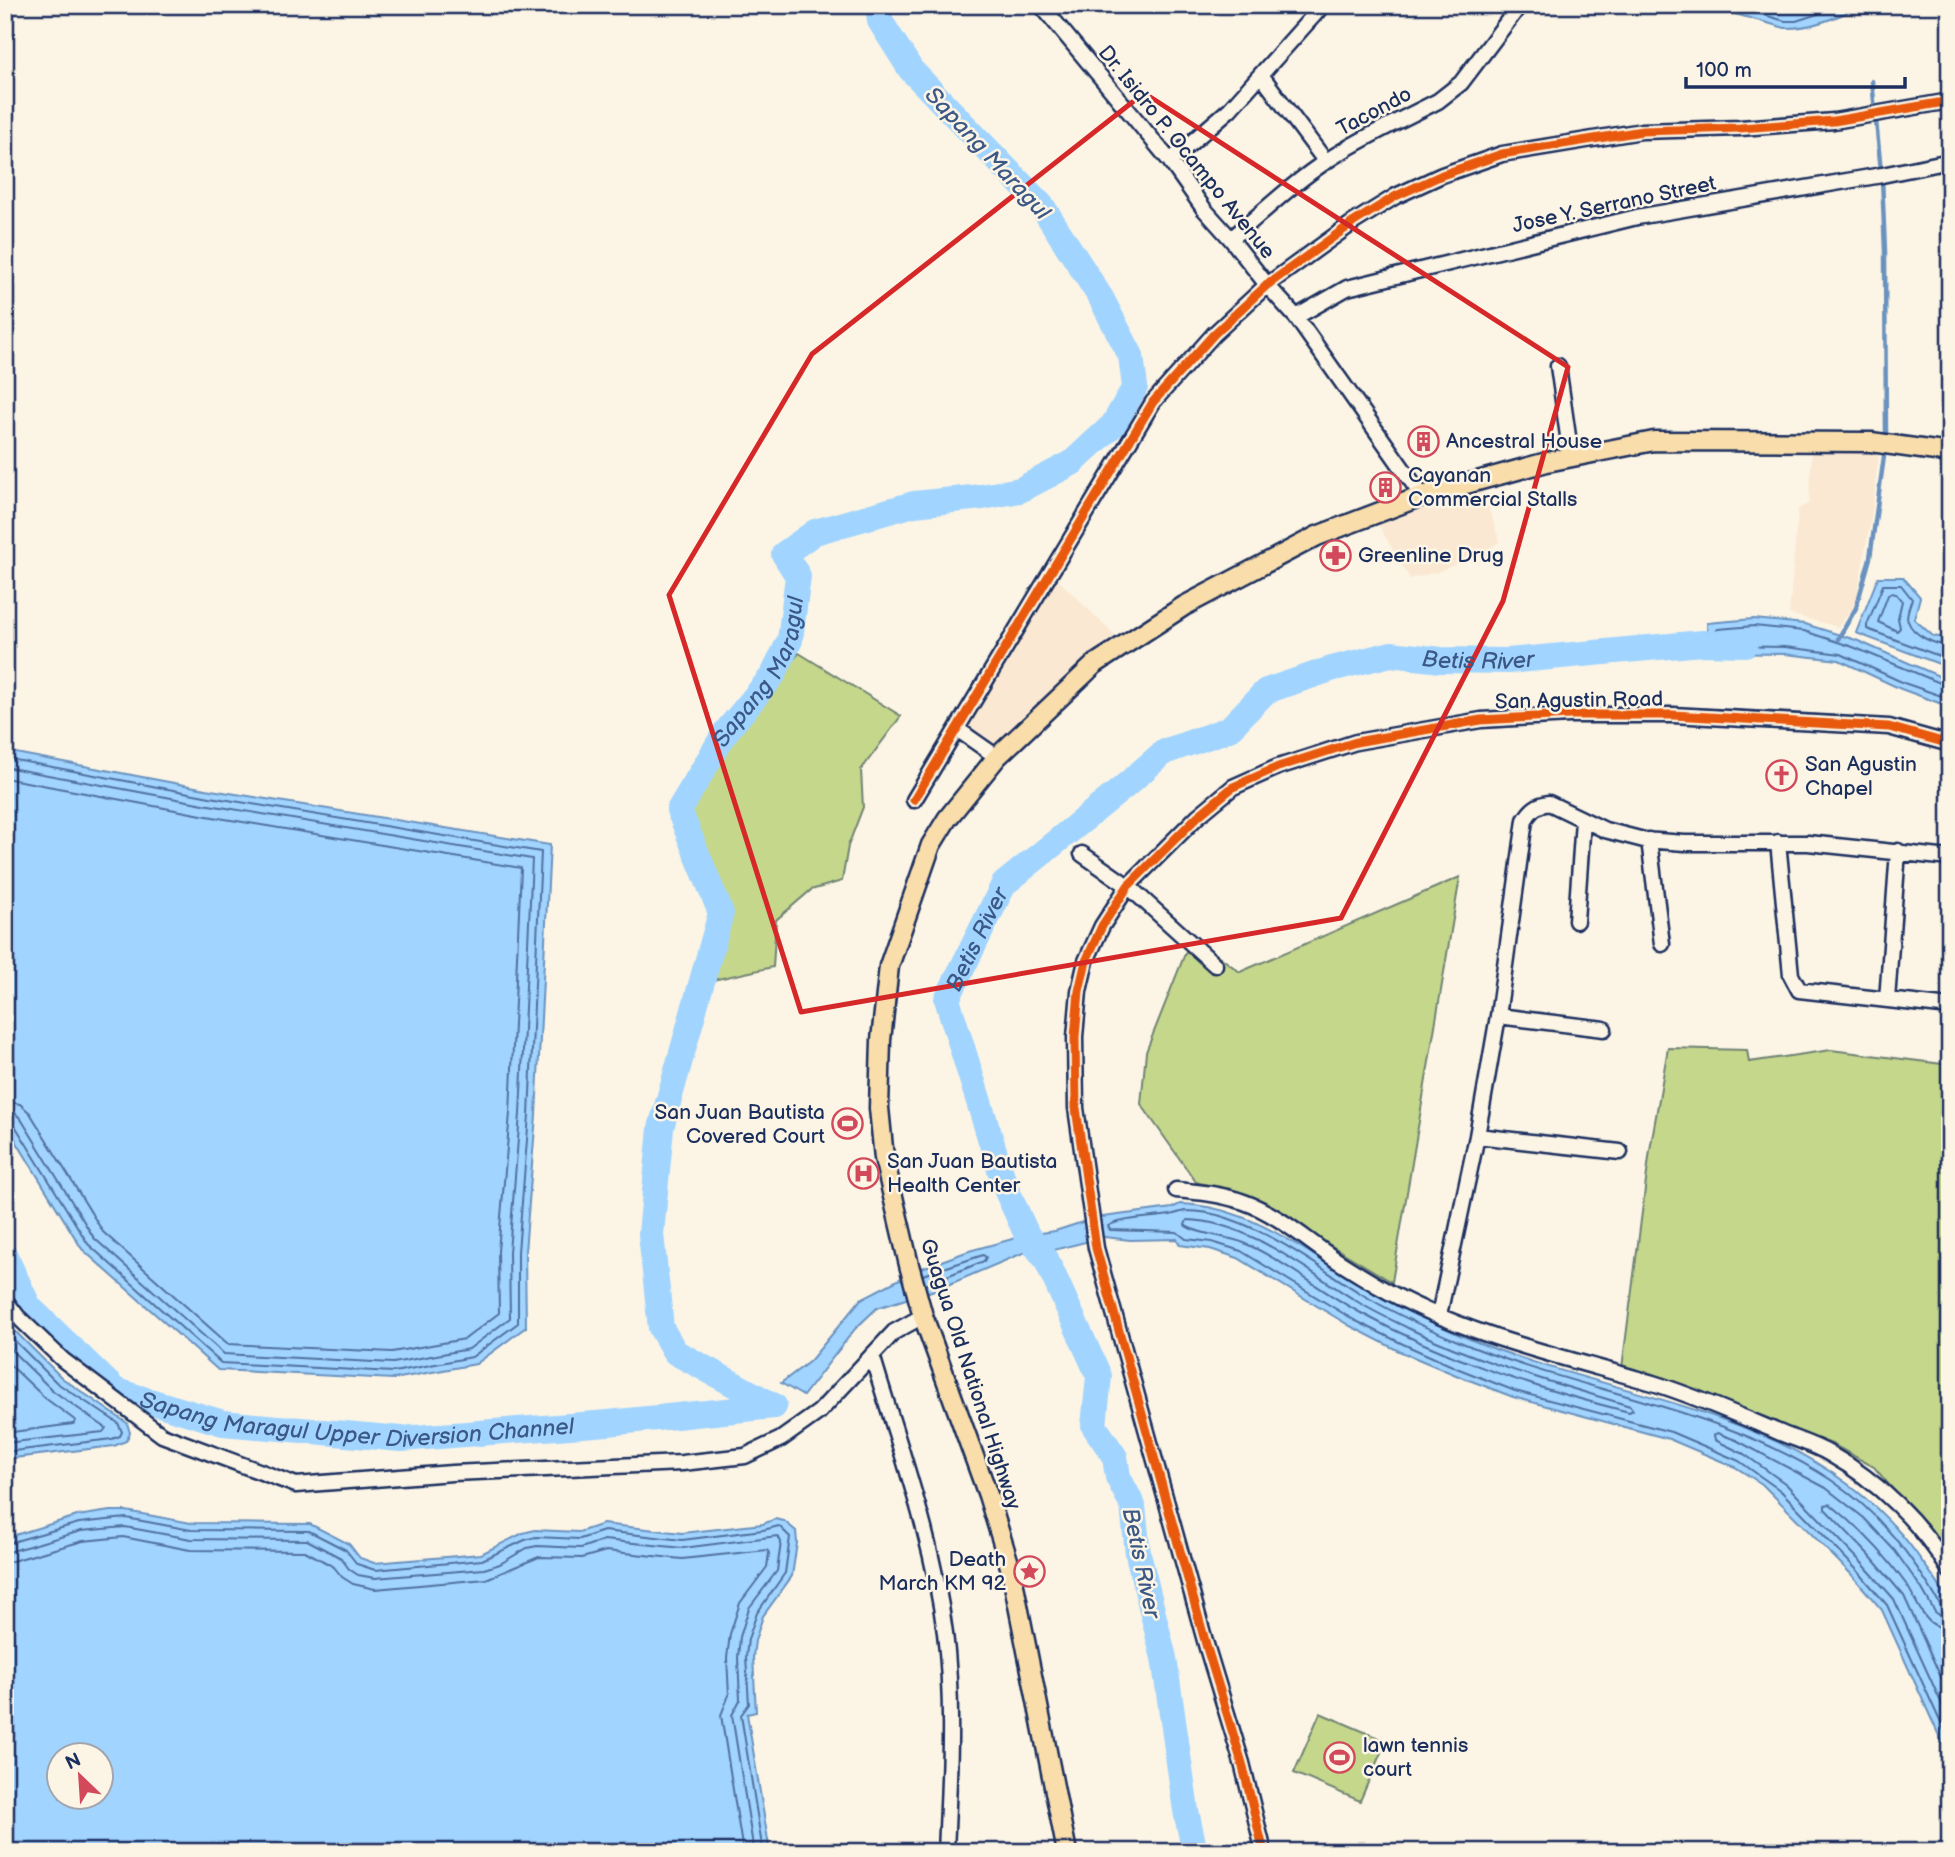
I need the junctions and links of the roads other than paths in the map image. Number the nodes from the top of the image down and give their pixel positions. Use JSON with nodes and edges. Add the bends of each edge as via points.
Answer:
{"nodes":[{"id":1,"x":1041,"y":5,"type":"edge"},
{"id":2,"x":1323,"y":5,"type":"edge"},
{"id":3,"x":1520,"y":5,"type":"edge"},
{"id":4,"x":1261,"y":75,"type":"junction"},
{"id":5,"x":1950,"y":101,"type":"edge"},
{"id":6,"x":1170,"y":161,"type":"junction"},
{"id":7,"x":1950,"y":161,"type":"edge"},
{"id":8,"x":1326,"y":162,"type":"junction"},
{"id":9,"x":1231,"y":239,"type":"junction"},
{"id":10,"x":1266,"y":285,"type":"junction"},
{"id":11,"x":1296,"y":317,"type":"junction"},
{"id":12,"x":1558,"y":366,"type":"dead end"},
{"id":13,"x":1950,"y":453,"type":"edge"},
{"id":14,"x":1572,"y":457,"type":"junction"},
{"id":15,"x":1422,"y":496,"type":"junction"},
{"id":16,"x":957,"y":729,"type":"junction"},
{"id":17,"x":1950,"y":744,"type":"edge"},
{"id":18,"x":997,"y":757,"type":"junction"},
{"id":19,"x":914,"y":800,"type":"dead end"},
{"id":20,"x":1583,"y":821,"type":"junction"},
{"id":21,"x":1649,"y":840,"type":"junction"},
{"id":22,"x":1778,"y":842,"type":"junction"},
{"id":23,"x":1898,"y":851,"type":"junction"},
{"id":24,"x":1082,"y":854,"type":"dead end"},
{"id":25,"x":1950,"y":858,"type":"edge"},
{"id":26,"x":1128,"y":886,"type":"junction"},
{"id":27,"x":1576,"y":921,"type":"dead end"},
{"id":28,"x":1662,"y":944,"type":"dead end"},
{"id":29,"x":1215,"y":964,"type":"dead end"},
{"id":30,"x":1887,"y":1000,"type":"junction"},
{"id":31,"x":1950,"y":1007,"type":"edge"},
{"id":32,"x":1498,"y":1016,"type":"junction"},
{"id":33,"x":1604,"y":1029,"type":"dead end"},
{"id":34,"x":1477,"y":1136,"type":"junction"},
{"id":35,"x":1620,"y":1152,"type":"dead end"},
{"id":36,"x":1176,"y":1190,"type":"dead end"},
{"id":37,"x":5,"y":1300,"type":"edge"},
{"id":38,"x":922,"y":1310,"type":"junction"},
{"id":39,"x":1439,"y":1315,"type":"junction"},
{"id":40,"x":872,"y":1355,"type":"junction"},
{"id":41,"x":1950,"y":1571,"type":"edge"},
{"id":42,"x":946,"y":1852,"type":"edge"},
{"id":43,"x":1067,"y":1852,"type":"edge"},
{"id":44,"x":1264,"y":1852,"type":"edge"}],
"edges":[{"from":1,"to":6,"type":"street","name":"Dr. Isidro P. Ocampo Avenue"},
{"from":2,"to":4,"type":"street"},
{"from":3,"to":8,"type":"street","name":"Tacondo","via":[[1450,92]]},
{"from":4,"to":6,"type":"street"},
{"from":4,"to":8,"type":"street"},
{"from":5,"to":10,"type":"street","via":[[1835,121],[1642,131],[1502,154],[1396,196]]},
{"from":6,"to":9,"type":"street","name":"Dr. Isidro P. Ocampo Avenue"},
{"from":7,"to":11,"type":"street","name":"Jose Y. Serrano Street","via":[[1637,217],[1346,288]]},
{"from":8,"to":9,"type":"street","name":"Tacondo"},
{"from":9,"to":10,"type":"street","name":"Dr. Isidro P. Ocampo Avenue"},
{"from":10,"to":11,"type":"street","name":"Dr. Isidro P. Ocampo Avenue"},
{"from":10,"to":16,"type":"street","via":[[1199,349],[1153,402]]},
{"from":11,"to":15,"type":"street","name":"Dr. Isidro P. Ocampo Avenue"},
{"from":12,"to":14,"type":"street"},
{"from":13,"to":14,"type":"main road","name":"Guagua Old National Highway","via":[[1871,442],[1654,441]]},
{"from":14,"to":15,"type":"main road","name":"Guagua Old National Highway"},
{"from":15,"to":18,"type":"main road","name":"Guagua Old National Highway","via":[[1317,536],[1184,606],[1095,664]]},
{"from":16,"to":18,"type":"street"},
{"from":16,"to":19,"type":"street"},
{"from":17,"to":26,"type":"street","name":"San Agustin Road","via":[[1889,727],[1674,715],[1557,715],[1420,729],[1315,753],[1233,787]]},
{"from":18,"to":38,"type":"main road","name":"Guagua Old National Highway","via":[[931,845],[889,966],[879,1108],[884,1158]]},
{"from":20,"to":21,"type":"street"},
{"from":20,"to":27,"type":"street"},
{"from":20,"to":32,"type":"street","via":[[1549,803],[1539,805],[1525,820]]},
{"from":21,"to":22,"type":"street"},
{"from":21,"to":28,"type":"street"},
{"from":22,"to":23,"type":"street"},
{"from":22,"to":30,"type":"street","via":[[1794,985],[1799,990]]},
{"from":23,"to":25,"type":"street"},
{"from":23,"to":30,"type":"street"},
{"from":24,"to":26,"type":"street"},
{"from":26,"to":29,"type":"street"},
{"from":26,"to":44,"type":"street","name":"San Agustin Road","via":[[1102,926],[1079,991],[1076,1108],[1089,1206],[1096,1248]]},
{"from":30,"to":31,"type":"street"},
{"from":32,"to":33,"type":"street"},
{"from":32,"to":34,"type":"street"},
{"from":34,"to":35,"type":"street"},
{"from":34,"to":39,"type":"street"},
{"from":36,"to":39,"type":"street","via":[[1245,1202],[1381,1287]]},
{"from":37,"to":40,"type":"street","via":[[63,1360],[162,1435],[296,1485],[745,1455],[781,1439],[819,1412]]},
{"from":38,"to":40,"type":"street"},
{"from":38,"to":43,"type":"main road","name":"Guagua Old National Highway","via":[[1010,1570]]},
{"from":39,"to":41,"type":"street","via":[[1543,1354],[1654,1384],[1827,1452],[1863,1474],[1894,1502]]},
{"from":40,"to":42,"type":"street","via":[[930,1548],[945,1634],[949,1708]]}]}
